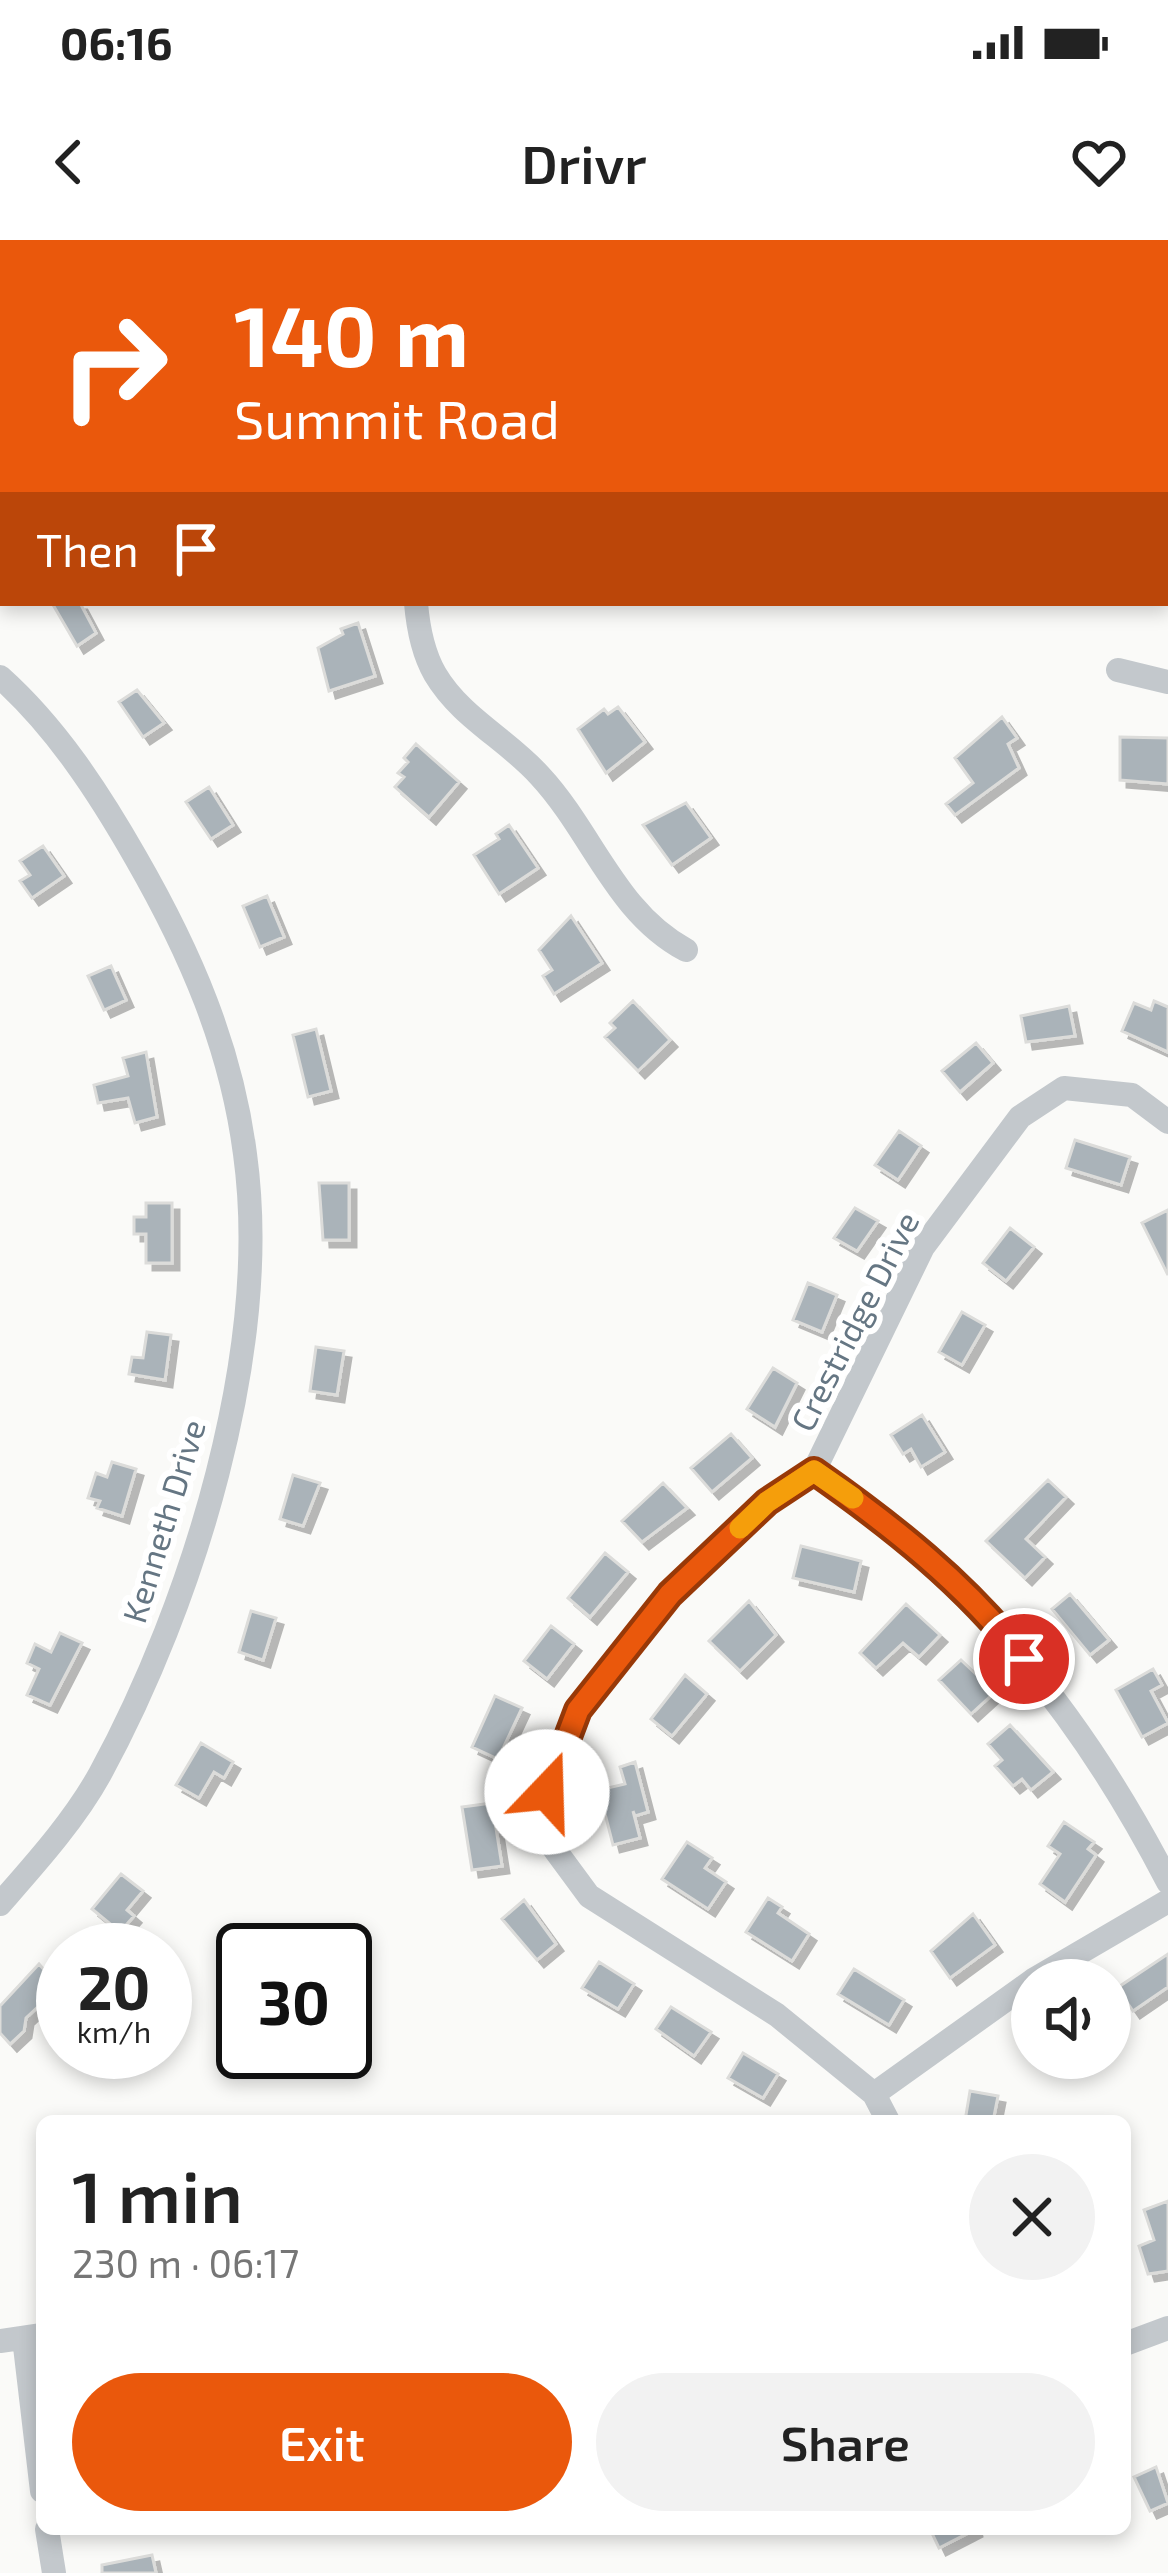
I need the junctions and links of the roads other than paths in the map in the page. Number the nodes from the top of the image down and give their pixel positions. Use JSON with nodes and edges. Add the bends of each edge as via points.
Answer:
{"nodes":[{"id":1,"x":416,"y":606,"type":"edge"},
{"id":2,"x":1118,"y":670,"type":"dead end"},
{"id":3,"x":0,"y":677,"type":"edge"},
{"id":4,"x":1168,"y":682,"type":"edge"},
{"id":5,"x":686,"y":950,"type":"dead end"},
{"id":6,"x":1168,"y":1122,"type":"edge"},
{"id":7,"x":814,"y":1471,"type":"junction"},
{"id":8,"x":1168,"y":1882,"type":"edge"},
{"id":9,"x":1168,"y":1900,"type":"edge"},
{"id":10,"x":0,"y":1904,"type":"edge"},
{"id":11,"x":1068,"y":1959,"type":"edge"},
{"id":12,"x":1011,"y":1996,"type":"edge"},
{"id":13,"x":874,"y":2094,"type":"junction"},
{"id":14,"x":885,"y":2115,"type":"edge"},
{"id":15,"x":1168,"y":2328,"type":"edge"},
{"id":16,"x":22,"y":2338,"type":"edge"},
{"id":17,"x":1131,"y":2342,"type":"edge"},
{"id":18,"x":36,"y":2445,"type":"edge"},
{"id":19,"x":48,"y":2535,"type":"edge"},
{"id":20,"x":54,"y":2573,"type":"edge"}],
"edges":[{"from":1,"to":5,"type":"street","via":[[434,673],[466,715],[540,775],[638,914]]},
{"from":2,"to":4,"type":"street"},
{"from":3,"to":10,"type":"street","name":"Kenneth Drive","via":[[52,730],[185,943],[224,1048],[246,1157],[248,1304],[226,1444],[148,1677],[98,1778]]},
{"from":6,"to":7,"type":"street","name":"Crestridge Drive","via":[[1132,1095],[1064,1088],[1020,1117],[923,1247]]},
{"from":7,"to":8,"type":"street","via":[[898,1530],[1000,1629],[1071,1720]]},
{"from":7,"to":13,"type":"street","name":"Crestridge Drive","via":[[767,1502],[670,1594],[578,1710],[547,1792],[547,1839],[589,1896],[777,2015]]},
{"from":9,"to":11,"type":"street"},
{"from":12,"to":13,"type":"street"},
{"from":13,"to":14,"type":"street","name":"Crestridge Drive"},
{"from":15,"to":17,"type":"street"},
{"from":16,"to":18,"type":"street"},
{"from":19,"to":20,"type":"street"}]}
